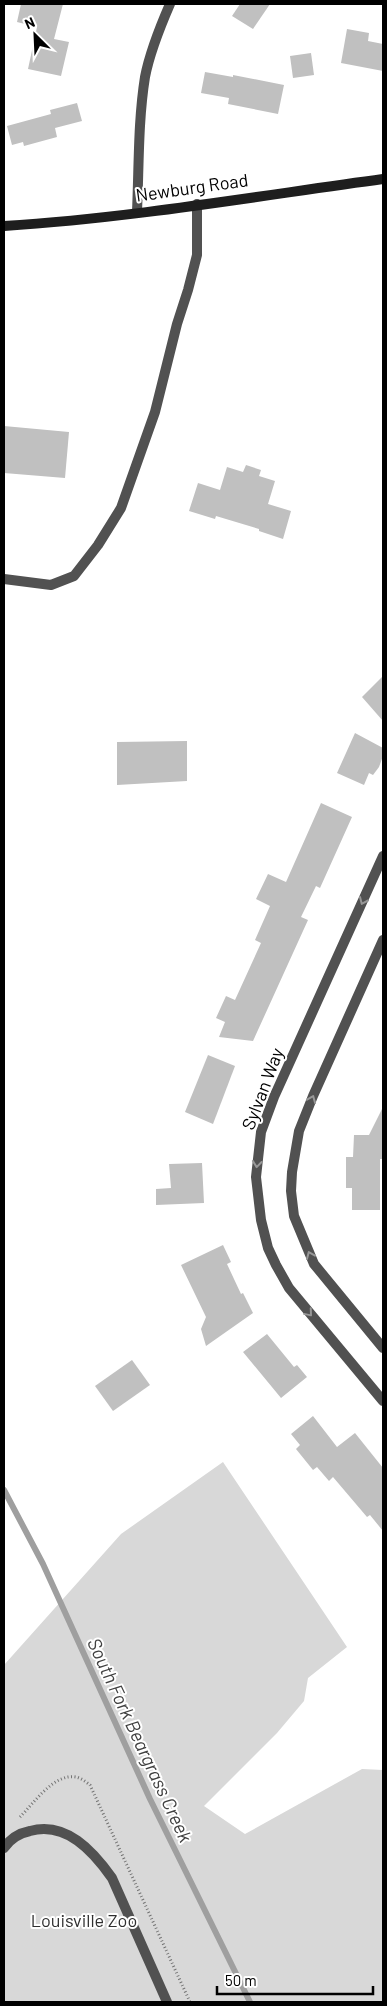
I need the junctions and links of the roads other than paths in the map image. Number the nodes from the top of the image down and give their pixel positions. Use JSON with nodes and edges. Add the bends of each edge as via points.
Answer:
{"nodes":[{"id":1,"x":170,"y":4,"type":"edge"},
{"id":2,"x":383,"y":179,"type":"edge"},
{"id":3,"x":197,"y":204,"type":"junction"},
{"id":4,"x":137,"y":212,"type":"junction"},
{"id":5,"x":4,"y":226,"type":"edge"},
{"id":6,"x":4,"y":579,"type":"edge"},
{"id":7,"x":383,"y":856,"type":"edge"},
{"id":8,"x":383,"y":940,"type":"edge"},
{"id":9,"x":383,"y":1348,"type":"edge"},
{"id":10,"x":383,"y":1402,"type":"edge"},
{"id":11,"x":4,"y":1848,"type":"edge"},
{"id":12,"x":167,"y":2002,"type":"edge"}],
"edges":[{"from":1,"to":4,"type":"street","via":[[145,76]]},
{"from":2,"to":3,"type":"main road","name":"Newburg Road"},
{"from":3,"to":4,"type":"main road","name":"Newburg Road"},
{"from":3,"to":6,"type":"street","via":[[196,255],[190,281],[155,412],[121,508],[74,576],[51,586]]},
{"from":4,"to":5,"type":"main road","name":"Newburg Road"},
{"from":7,"to":10,"type":"street","name":"Sylvan Way","one_way":true,"via":[[260,1132],[256,1177],[261,1220],[276,1265],[289,1288]]},
{"from":9,"to":8,"type":"street","one_way":true,"via":[[314,1264],[294,1216],[292,1191],[299,1131]]},
{"from":11,"to":12,"type":"street","via":[[21,1833],[40,1828],[66,1833],[84,1844],[112,1878]]}]}
